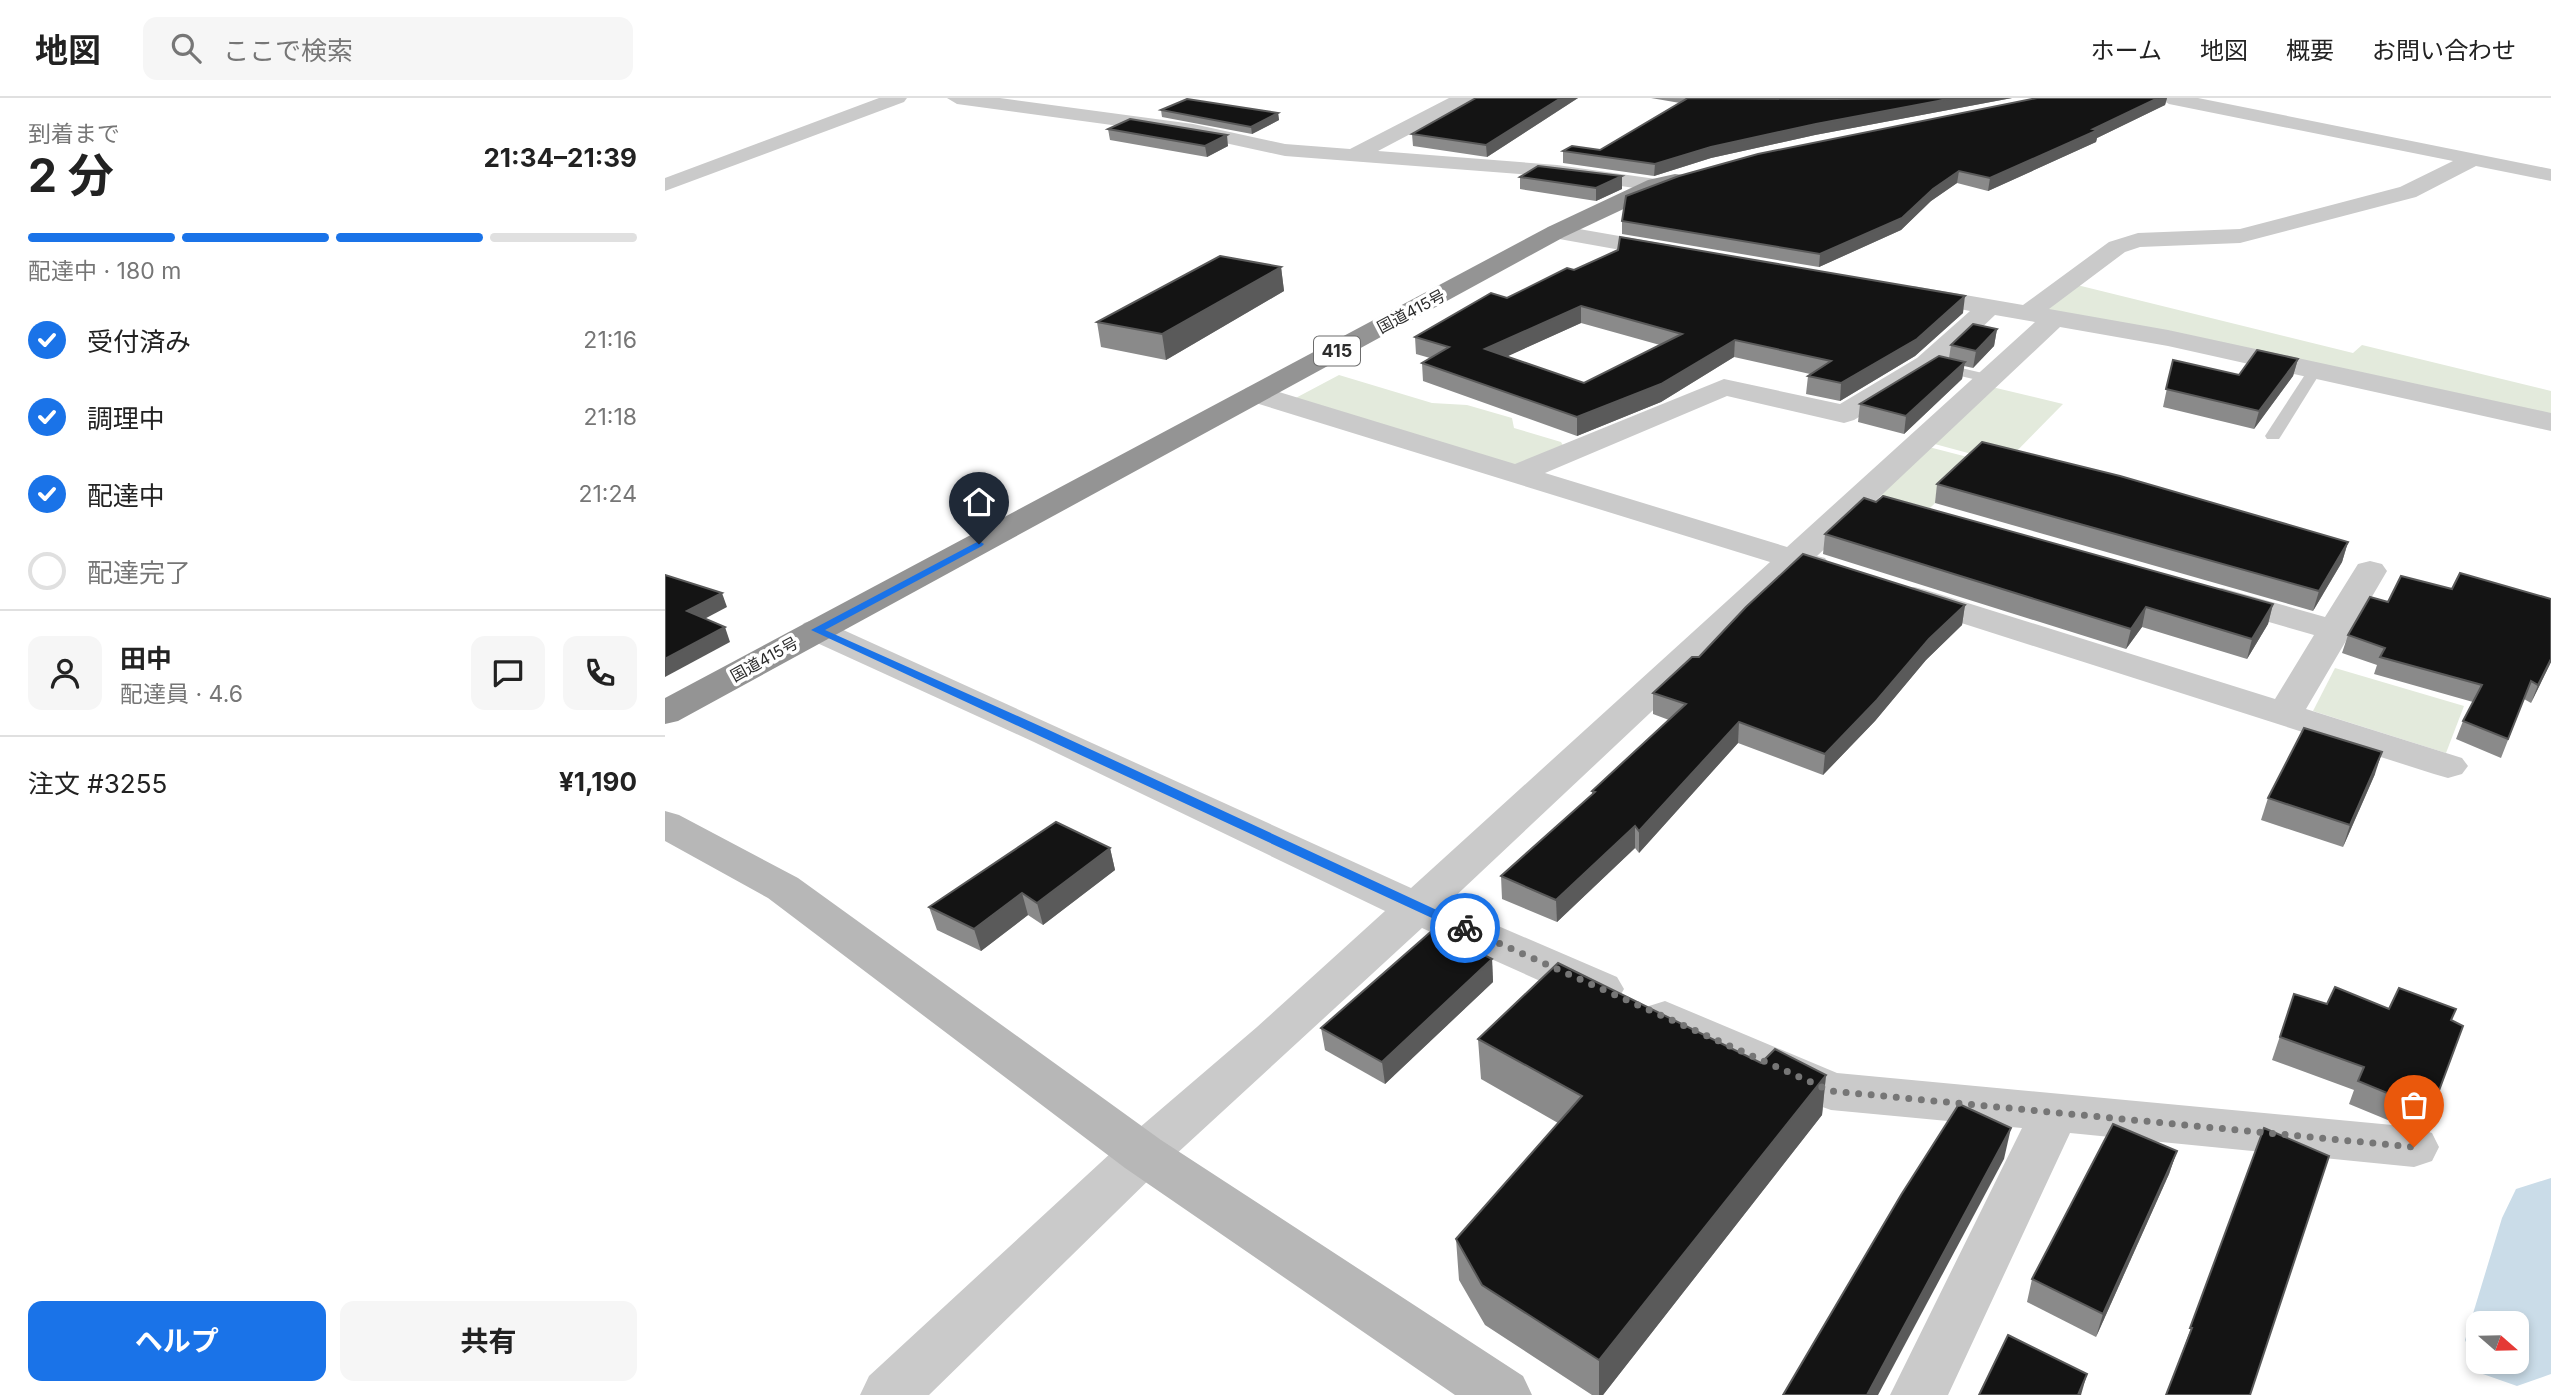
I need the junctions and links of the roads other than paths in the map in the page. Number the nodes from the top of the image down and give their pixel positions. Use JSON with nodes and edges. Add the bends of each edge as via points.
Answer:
{"nodes":[{"id":1,"x":897,"y":98,"type":"edge"},
{"id":2,"x":957,"y":98,"type":"edge"},
{"id":3,"x":1068,"y":98,"type":"edge"},
{"id":4,"x":1464,"y":98,"type":"edge"},
{"id":5,"x":2169,"y":98,"type":"edge"},
{"id":6,"x":1040,"y":109,"type":"junction"},
{"id":7,"x":1352,"y":156,"type":"junction"},
{"id":8,"x":2474,"y":159,"type":"junction"},
{"id":9,"x":1694,"y":174,"type":"edge"},
{"id":10,"x":2551,"y":175,"type":"edge"},
{"id":11,"x":665,"y":185,"type":"edge"},
{"id":12,"x":1656,"y":185,"type":"junction"},
{"id":13,"x":1556,"y":232,"type":"junction"},
{"id":14,"x":1692,"y":255,"type":"edge"},
{"id":15,"x":1895,"y":289,"type":"edge"},
{"id":16,"x":1990,"y":306,"type":"junction"},
{"id":17,"x":2042,"y":314,"type":"junction"},
{"id":18,"x":1927,"y":364,"type":"junction"},
{"id":19,"x":2315,"y":370,"type":"junction"},
{"id":20,"x":1990,"y":379,"type":"junction"},
{"id":21,"x":1257,"y":394,"type":"junction"},
{"id":22,"x":2551,"y":422,"type":"edge"},
{"id":23,"x":2273,"y":436,"type":"dead end"},
{"id":24,"x":1516,"y":474,"type":"junction"},
{"id":25,"x":1795,"y":559,"type":"junction"},
{"id":26,"x":2370,"y":572,"type":"dead end"},
{"id":27,"x":1848,"y":576,"type":"edge"},
{"id":28,"x":2186,"y":588,"type":"edge"},
{"id":29,"x":1888,"y":589,"type":"edge"},
{"id":30,"x":816,"y":630,"type":"junction"},
{"id":31,"x":2334,"y":631,"type":"junction"},
{"id":32,"x":665,"y":713,"type":"edge"},
{"id":33,"x":2284,"y":714,"type":"junction"},
{"id":34,"x":2448,"y":766,"type":"dead end"},
{"id":35,"x":665,"y":824,"type":"edge"},
{"id":36,"x":1415,"y":907,"type":"junction"},
{"id":37,"x":2055,"y":1112,"type":"junction"},
{"id":38,"x":2414,"y":1147,"type":"dead end"},
{"id":39,"x":1143,"y":1154,"type":"junction"},
{"id":40,"x":889,"y":1395,"type":"edge"},
{"id":41,"x":1503,"y":1395,"type":"edge"},
{"id":42,"x":1919,"y":1395,"type":"edge"}],
"edges":[{"from":1,"to":11,"type":"street"},
{"from":2,"to":6,"type":"street"},
{"from":3,"to":6,"type":"street"},
{"from":4,"to":7,"type":"street"},
{"from":5,"to":8,"type":"street"},
{"from":6,"to":7,"type":"street","via":[[1193,131],[1285,150]]},
{"from":7,"to":12,"type":"street","via":[[1557,171]]},
{"from":8,"to":10,"type":"street"},
{"from":8,"to":17,"type":"street","via":[[2408,192],[2240,236],[2138,240],[2117,247]]},
{"from":9,"to":12,"type":"highway","name":"国道415号","number":"415"},
{"from":12,"to":13,"type":"highway","name":"国道415号","number":"415"},
{"from":13,"to":14,"type":"street"},
{"from":13,"to":21,"type":"highway","name":"国道415号","number":"415"},
{"from":15,"to":16,"type":"street"},
{"from":16,"to":17,"type":"street"},
{"from":16,"to":18,"type":"street"},
{"from":17,"to":19,"type":"street"},
{"from":17,"to":20,"type":"street"},
{"from":18,"to":20,"type":"lane"},
{"from":18,"to":24,"type":"street","via":[[1844,414],[1724,387]]},
{"from":19,"to":22,"type":"street"},
{"from":19,"to":23,"type":"lane"},
{"from":20,"to":25,"type":"street","via":[[1877,499]]},
{"from":21,"to":24,"type":"street"},
{"from":21,"to":30,"type":"highway","name":"国道415号","number":"415"},
{"from":24,"to":25,"type":"street"},
{"from":25,"to":27,"type":"street"},
{"from":25,"to":36,"type":"street"},
{"from":26,"to":31,"type":"street"},
{"from":28,"to":31,"type":"street"},
{"from":29,"to":33,"type":"street"},
{"from":30,"to":32,"type":"highway","name":"国道415号","number":"415"},
{"from":30,"to":36,"type":"street"},
{"from":31,"to":33,"type":"street"},
{"from":33,"to":34,"type":"street"},
{"from":35,"to":39,"type":"street","via":[[783,888]]},
{"from":36,"to":37,"type":"street","via":[[1831,1091]]},
{"from":36,"to":39,"type":"street"},
{"from":37,"to":38,"type":"street"},
{"from":37,"to":42,"type":"street"},
{"from":39,"to":40,"type":"street"},
{"from":39,"to":41,"type":"street"}]}
